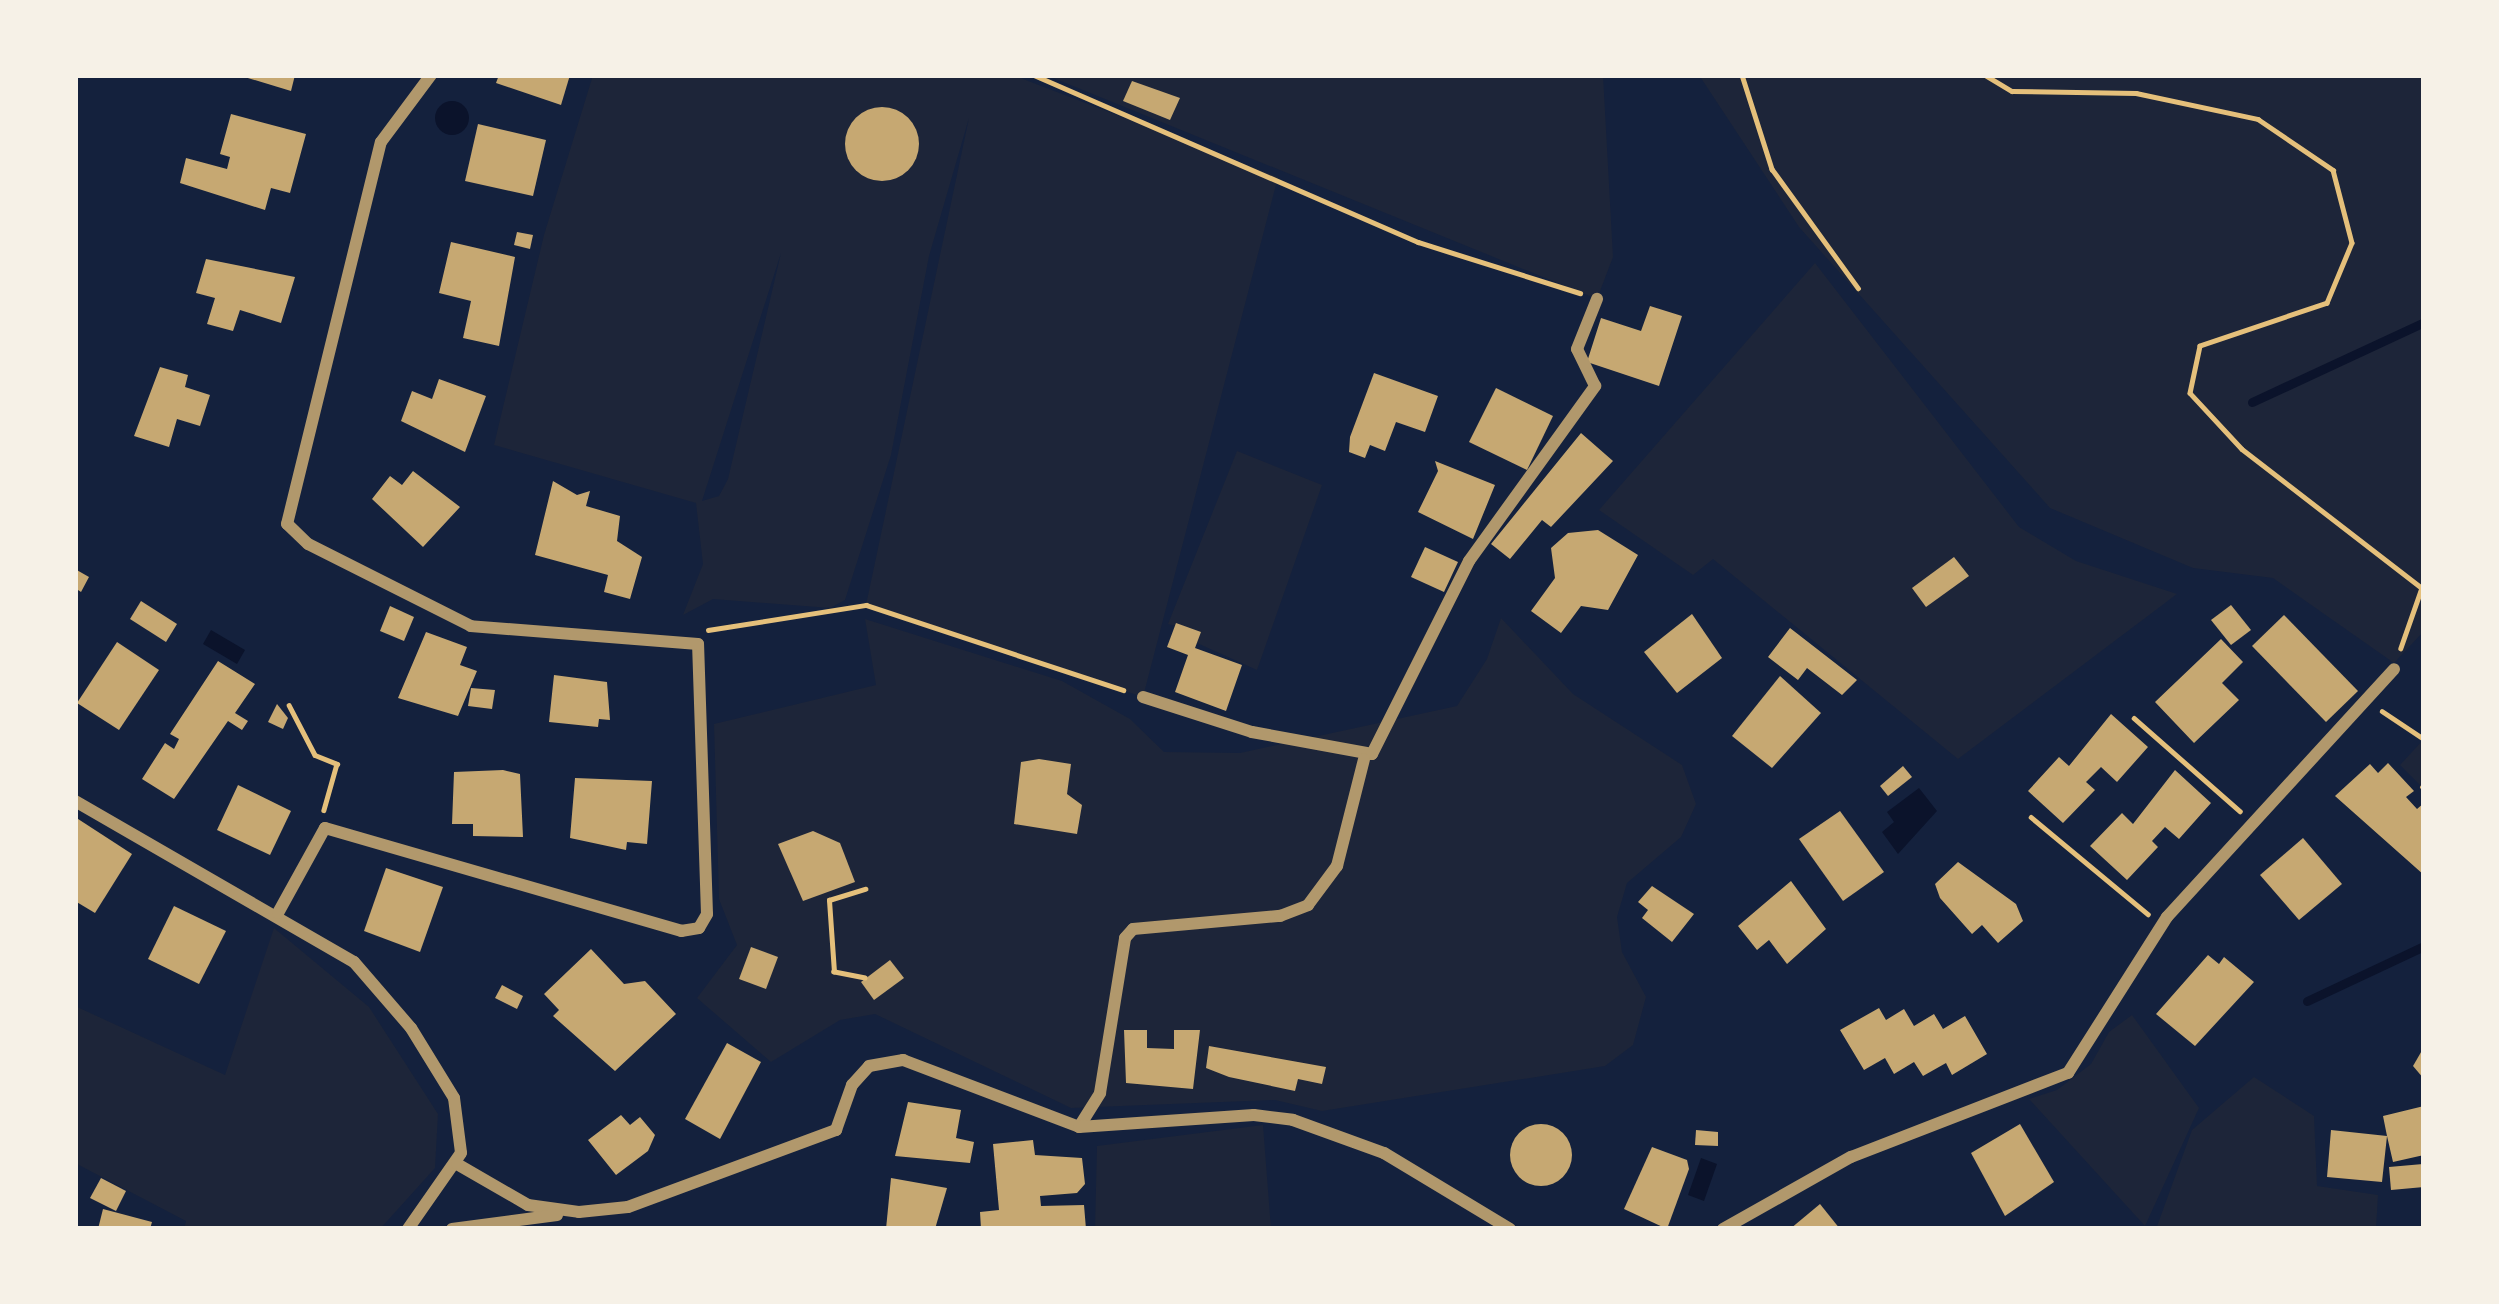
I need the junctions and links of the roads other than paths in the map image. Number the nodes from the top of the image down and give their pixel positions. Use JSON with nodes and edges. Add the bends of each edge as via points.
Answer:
{"nodes":[{"id":1,"x":430,"y":75,"type":"edge"},
{"id":2,"x":1597,"y":298,"type":"road end"},
{"id":3,"x":2394,"y":669,"type":"road end"},
{"id":4,"x":1143,"y":697,"type":"road end"},
{"id":5,"x":1364,"y":759,"type":"junction"},
{"id":6,"x":75,"y":801,"type":"edge"},
{"id":7,"x":278,"y":913,"type":"junction"},
{"id":8,"x":1078,"y":1127,"type":"junction"},
{"id":9,"x":457,"y":1164,"type":"junction"},
{"id":10,"x":579,"y":1212,"type":"junction"},
{"id":11,"x":408,"y":1229,"type":"edge"},
{"id":12,"x":452,"y":1229,"type":"edge"},
{"id":13,"x":1510,"y":1229,"type":"edge"},
{"id":14,"x":1723,"y":1229,"type":"edge"}],
"edges":[{"from":1,"to":7,"type":"street","via":[[381,142],[287,524],[308,544],[471,626],[698,644],[706,914],[699,928],[681,931],[325,828]]},
{"from":2,"to":5,"type":"street","via":[[1577,350],[1594,386],[1469,560],[1379,747]]},
{"from":3,"to":14,"type":"street","via":[[2162,925],[2068,1072],[1851,1157]]},
{"from":4,"to":5,"type":"street"},
{"from":5,"to":8,"type":"street","via":[[1337,866],[1308,905],[1280,916],[1132,929],[1100,1093]]},
{"from":6,"to":7,"type":"street","via":[[157,854]]},
{"from":7,"to":9,"type":"street","via":[[354,962],[411,1028],[454,1099]]},
{"from":8,"to":10,"type":"street","via":[[903,1060],[869,1066],[852,1085],[836,1130],[680,1192]]},
{"from":8,"to":13,"type":"street","via":[[1254,1115],[1293,1120],[1384,1153]]},
{"from":9,"to":10,"type":"street","via":[[528,1205]]},
{"from":9,"to":11,"type":"street"},
{"from":10,"to":12,"type":"street"}]}
